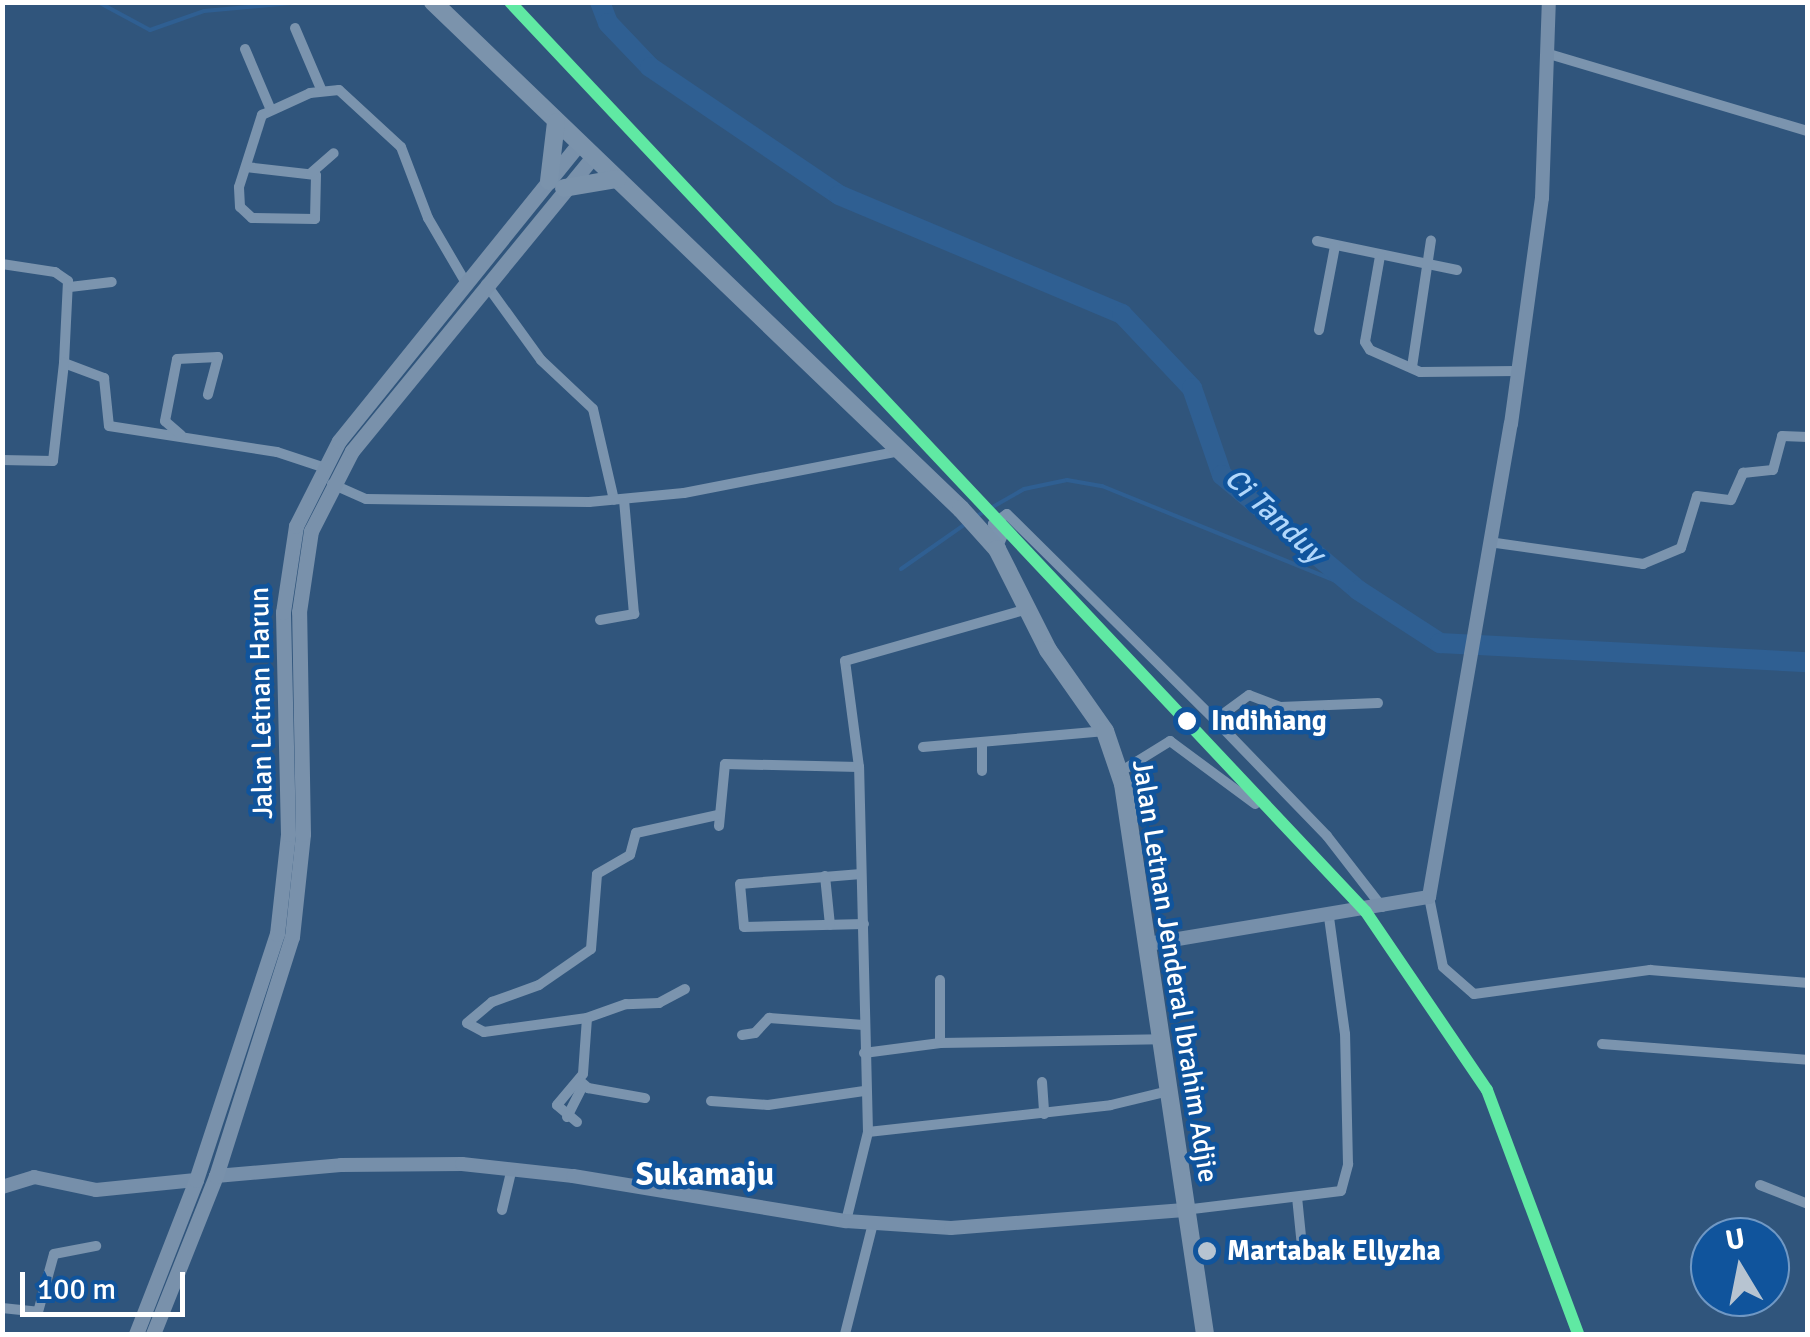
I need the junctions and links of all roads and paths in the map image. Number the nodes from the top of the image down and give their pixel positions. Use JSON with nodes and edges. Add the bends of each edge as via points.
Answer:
{"nodes":[{"id":1,"x":433,"y":2,"type":"edge"},
{"id":2,"x":1548,"y":2,"type":"edge"},
{"id":3,"x":295,"y":28,"type":"dead end"},
{"id":4,"x":245,"y":50,"type":"dead end"},
{"id":5,"x":1548,"y":54,"type":"junction"},
{"id":6,"x":321,"y":89,"type":"junction"},
{"id":7,"x":270,"y":108,"type":"junction"},
{"id":8,"x":556,"y":122,"type":"junction"},
{"id":9,"x":1808,"y":131,"type":"edge"},
{"id":10,"x":586,"y":150,"type":"junction"},
{"id":11,"x":334,"y":153,"type":"dead end"},
{"id":12,"x":246,"y":167,"type":"junction"},
{"id":13,"x":311,"y":172,"type":"junction"},
{"id":14,"x":617,"y":179,"type":"junction"},
{"id":15,"x":556,"y":184,"type":"junction"},
{"id":16,"x":1431,"y":240,"type":"dead end"},
{"id":17,"x":1317,"y":242,"type":"dead end"},
{"id":18,"x":1336,"y":246,"type":"junction"},
{"id":19,"x":1380,"y":256,"type":"junction"},
{"id":20,"x":1428,"y":263,"type":"junction"},
{"id":21,"x":2,"y":264,"type":"edge"},
{"id":22,"x":1457,"y":270,"type":"dead end"},
{"id":23,"x":112,"y":282,"type":"dead end"},
{"id":24,"x":466,"y":282,"type":"junction"},
{"id":25,"x":486,"y":284,"type":"junction"},
{"id":26,"x":70,"y":287,"type":"junction"},
{"id":27,"x":1320,"y":330,"type":"dead end"},
{"id":28,"x":64,"y":364,"type":"junction"},
{"id":29,"x":1412,"y":367,"type":"junction"},
{"id":30,"x":1517,"y":371,"type":"junction"},
{"id":31,"x":208,"y":394,"type":"dead end"},
{"id":32,"x":373,"y":412,"type":"junction"},
{"id":33,"x":182,"y":436,"type":"junction"},
{"id":34,"x":1808,"y":437,"type":"edge"},
{"id":35,"x":904,"y":450,"type":"junction"},
{"id":36,"x":2,"y":460,"type":"edge"},
{"id":37,"x":322,"y":467,"type":"junction"},
{"id":38,"x":331,"y":483,"type":"junction"},
{"id":39,"x":619,"y":499,"type":"junction"},
{"id":40,"x":1489,"y":542,"type":"junction"},
{"id":41,"x":997,"y":549,"type":"junction"},
{"id":42,"x":1028,"y":609,"type":"junction"},
{"id":43,"x":600,"y":620,"type":"dead end"},
{"id":44,"x":1378,"y":702,"type":"dead end"},
{"id":45,"x":1215,"y":720,"type":"junction"},
{"id":46,"x":1105,"y":730,"type":"junction"},
{"id":47,"x":982,"y":745,"type":"junction"},
{"id":48,"x":923,"y":748,"type":"dead end"},
{"id":49,"x":859,"y":767,"type":"junction"},
{"id":50,"x":982,"y":771,"type":"dead end"},
{"id":51,"x":1120,"y":772,"type":"junction"},
{"id":52,"x":1255,"y":804,"type":"dead end"},
{"id":53,"x":862,"y":874,"type":"junction"},
{"id":54,"x":826,"y":876,"type":"junction"},
{"id":55,"x":1429,"y":898,"type":"junction"},
{"id":56,"x":1383,"y":908,"type":"junction"},
{"id":57,"x":1330,"y":917,"type":"junction"},
{"id":58,"x":864,"y":924,"type":"junction"},
{"id":59,"x":830,"y":926,"type":"junction"},
{"id":60,"x":1148,"y":944,"type":"junction"},
{"id":61,"x":281,"y":949,"type":"junction"},
{"id":62,"x":940,"y":980,"type":"dead end"},
{"id":63,"x":1808,"y":983,"type":"edge"},
{"id":64,"x":685,"y":989,"type":"dead end"},
{"id":65,"x":587,"y":1018,"type":"junction"},
{"id":66,"x":864,"y":1025,"type":"junction"},
{"id":67,"x":742,"y":1035,"type":"dead end"},
{"id":68,"x":1160,"y":1038,"type":"junction"},
{"id":69,"x":940,"y":1043,"type":"junction"},
{"id":70,"x":1602,"y":1044,"type":"dead end"},
{"id":71,"x":864,"y":1053,"type":"junction"},
{"id":72,"x":1808,"y":1060,"type":"edge"},
{"id":73,"x":1042,"y":1082,"type":"dead end"},
{"id":74,"x":581,"y":1083,"type":"junction"},
{"id":75,"x":864,"y":1091,"type":"junction"},
{"id":76,"x":1170,"y":1091,"type":"junction"},
{"id":77,"x":645,"y":1098,"type":"dead end"},
{"id":78,"x":711,"y":1101,"type":"dead end"},
{"id":79,"x":1044,"y":1114,"type":"junction"},
{"id":80,"x":572,"y":1120,"type":"dead end"},
{"id":81,"x":868,"y":1132,"type":"junction"},
{"id":82,"x":512,"y":1168,"type":"junction"},
{"id":83,"x":216,"y":1176,"type":"junction"},
{"id":84,"x":196,"y":1180,"type":"junction"},
{"id":85,"x":1760,"y":1185,"type":"dead end"},
{"id":86,"x":2,"y":1186,"type":"edge"},
{"id":87,"x":1297,"y":1197,"type":"junction"},
{"id":88,"x":1808,"y":1204,"type":"edge"},
{"id":89,"x":502,"y":1210,"type":"dead end"},
{"id":90,"x":1184,"y":1210,"type":"junction"},
{"id":91,"x":846,"y":1221,"type":"junction"},
{"id":92,"x":873,"y":1223,"type":"junction"},
{"id":93,"x":96,"y":1246,"type":"dead end"},
{"id":94,"x":1303,"y":1256,"type":"dead end"},
{"id":95,"x":2,"y":1308,"type":"edge"},
{"id":96,"x":136,"y":1334,"type":"edge"},
{"id":97,"x":153,"y":1334,"type":"edge"},
{"id":98,"x":845,"y":1334,"type":"edge"},
{"id":99,"x":1205,"y":1334,"type":"edge"}],
"edges":[{"from":1,"to":8,"type":"highway","name":"Jalan Letnan Jenderal Ibrahim Adjie"},
{"from":2,"to":5,"type":"street"},
{"from":3,"to":6,"type":"street"},
{"from":4,"to":7,"type":"street"},
{"from":5,"to":9,"type":"street"},
{"from":5,"to":30,"type":"street","via":[[1542,198]]},
{"from":6,"to":7,"type":"street"},
{"from":6,"to":24,"type":"street","via":[[344,93],[400,147],[428,218]]},
{"from":7,"to":12,"type":"street","via":[[258,124]]},
{"from":8,"to":10,"type":"highway","name":"Jalan Letnan Jenderal Ibrahim Adjie"},
{"from":8,"to":15,"type":"highway"},
{"from":10,"to":14,"type":"highway","name":"Jalan Letnan Jenderal Ibrahim Adjie"},
{"from":10,"to":15,"type":"main road","name":"Jalan Letnan Harun"},
{"from":11,"to":13,"type":"street"},
{"from":12,"to":13,"type":"street"},
{"from":12,"to":13,"type":"street","via":[[240,207],[268,221],[315,219],[320,182]]},
{"from":14,"to":15,"type":"highway"},
{"from":14,"to":35,"type":"highway","name":"Jalan Letnan Jenderal Ibrahim Adjie"},
{"from":15,"to":24,"type":"main road","name":"Jalan Letnan Harun"},
{"from":15,"to":25,"type":"main road","name":"Jalan Letnan Harun"},
{"from":16,"to":20,"type":"street"},
{"from":17,"to":18,"type":"street"},
{"from":18,"to":19,"type":"street"},
{"from":18,"to":27,"type":"street"},
{"from":19,"to":20,"type":"street"},
{"from":19,"to":29,"type":"street","via":[[1366,342],[1374,353]]},
{"from":20,"to":22,"type":"street"},
{"from":20,"to":29,"type":"street"},
{"from":21,"to":26,"type":"street","via":[[55,272]]},
{"from":23,"to":26,"type":"street"},
{"from":24,"to":32,"type":"main road","name":"Jalan Letnan Harun"},
{"from":25,"to":32,"type":"main road","name":"Jalan Letnan Harun"},
{"from":25,"to":39,"type":"street","via":[[541,360],[594,409]]},
{"from":26,"to":28,"type":"street"},
{"from":28,"to":33,"type":"street","via":[[104,378],[109,426]]},
{"from":28,"to":36,"type":"street","via":[[54,460]]},
{"from":29,"to":30,"type":"street","via":[[1434,374]]},
{"from":30,"to":40,"type":"street"},
{"from":31,"to":33,"type":"street","via":[[220,358],[176,359],[165,420]]},
{"from":32,"to":37,"type":"main road","name":"Jalan Letnan Harun"},
{"from":32,"to":38,"type":"main road","name":"Jalan Letnan Harun"},
{"from":33,"to":37,"type":"street"},
{"from":34,"to":40,"type":"street","via":[[1782,436],[1774,470],[1743,473],[1732,500],[1697,496],[1681,548],[1643,564]]},
{"from":35,"to":39,"type":"street","via":[[866,462]]},
{"from":35,"to":41,"type":"highway","name":"Jalan Letnan Jenderal Ibrahim Adjie"},
{"from":37,"to":61,"type":"main road","name":"Jalan Letnan Harun","via":[[286,567]]},
{"from":38,"to":39,"type":"street","via":[[366,499]]},
{"from":38,"to":61,"type":"main road","name":"Jalan Letnan Harun","via":[[302,569],[304,834]]},
{"from":39,"to":43,"type":"street","via":[[634,614]]},
{"from":40,"to":55,"type":"street"},
{"from":41,"to":42,"type":"highway","name":"Jalan Letnan Jenderal Ibrahim Adjie"},
{"from":41,"to":45,"type":"street","via":[[1002,538],[994,524],[1006,514]]},
{"from":42,"to":46,"type":"highway","name":"Jalan Letnan Jenderal Ibrahim Adjie","via":[[1048,650]]},
{"from":42,"to":49,"type":"street","via":[[907,648],[848,658]]},
{"from":44,"to":45,"type":"street","via":[[1280,707],[1250,695]]},
{"from":45,"to":56,"type":"street","via":[[1326,836]]},
{"from":46,"to":47,"type":"street"},
{"from":46,"to":51,"type":"highway","name":"Jalan Letnan Jenderal Ibrahim Adjie"},
{"from":47,"to":48,"type":"street"},
{"from":47,"to":50,"type":"street"},
{"from":49,"to":53,"type":"street"},
{"from":49,"to":65,"type":"street","via":[[725,764],[719,820],[636,833],[630,855],[597,874],[591,950],[540,985],[492,1002],[467,1023],[484,1032]]},
{"from":51,"to":52,"type":"street","via":[[1170,741]]},
{"from":51,"to":60,"type":"highway","name":"Jalan Letnan Jenderal Ibrahim Adjie"},
{"from":53,"to":54,"type":"street"},
{"from":53,"to":58,"type":"street"},
{"from":54,"to":59,"type":"street"},
{"from":54,"to":59,"type":"street","via":[[742,881],[742,923]]},
{"from":55,"to":56,"type":"street"},
{"from":55,"to":63,"type":"street","via":[[1443,967],[1474,994],[1650,970]]},
{"from":56,"to":57,"type":"street"},
{"from":57,"to":60,"type":"street"},
{"from":57,"to":87,"type":"street","via":[[1345,1034],[1348,1164],[1341,1191]]},
{"from":58,"to":59,"type":"street"},
{"from":58,"to":66,"type":"street"},
{"from":60,"to":68,"type":"highway","name":"Jalan Letnan Jenderal Ibrahim Adjie"},
{"from":61,"to":83,"type":"main road","name":"Jalan Letnan Harun"},
{"from":61,"to":84,"type":"main road","name":"Jalan Letnan Harun"},
{"from":62,"to":69,"type":"street"},
{"from":64,"to":65,"type":"street","via":[[659,1002],[626,1004]]},
{"from":65,"to":74,"type":"street"},
{"from":66,"to":67,"type":"street","via":[[769,1018],[755,1033]]},
{"from":66,"to":71,"type":"street"},
{"from":68,"to":69,"type":"street"},
{"from":68,"to":76,"type":"highway","name":"Jalan Letnan Jenderal Ibrahim Adjie"},
{"from":69,"to":71,"type":"street"},
{"from":70,"to":72,"type":"street"},
{"from":71,"to":75,"type":"street"},
{"from":73,"to":79,"type":"street"},
{"from":74,"to":77,"type":"street"},
{"from":74,"to":80,"type":"street"},
{"from":75,"to":78,"type":"street","via":[[768,1105]]},
{"from":75,"to":81,"type":"street"},
{"from":76,"to":79,"type":"street"},
{"from":76,"to":90,"type":"highway","name":"Jalan Letnan Jenderal Ibrahim Adjie"},
{"from":79,"to":81,"type":"street"},
{"from":81,"to":91,"type":"street"},
{"from":82,"to":83,"type":"street","via":[[411,1162]]},
{"from":82,"to":89,"type":"street"},
{"from":82,"to":91,"type":"street"},
{"from":83,"to":97,"type":"main road","name":"Jalan Letnan Harun"},
{"from":84,"to":86,"type":"street","via":[[96,1190],[34,1177]]},
{"from":84,"to":96,"type":"main road","name":"Jalan Letnan Harun"},
{"from":85,"to":88,"type":"street"},
{"from":87,"to":90,"type":"street"},
{"from":87,"to":94,"type":"street"},
{"from":90,"to":92,"type":"street","via":[[1025,1225]]},
{"from":90,"to":99,"type":"highway","name":"Jalan Letnan Jenderal Ibrahim Adjie"},
{"from":91,"to":92,"type":"street"},
{"from":92,"to":98,"type":"street"},
{"from":93,"to":95,"type":"street","via":[[49,1260],[38,1312]]}]}
